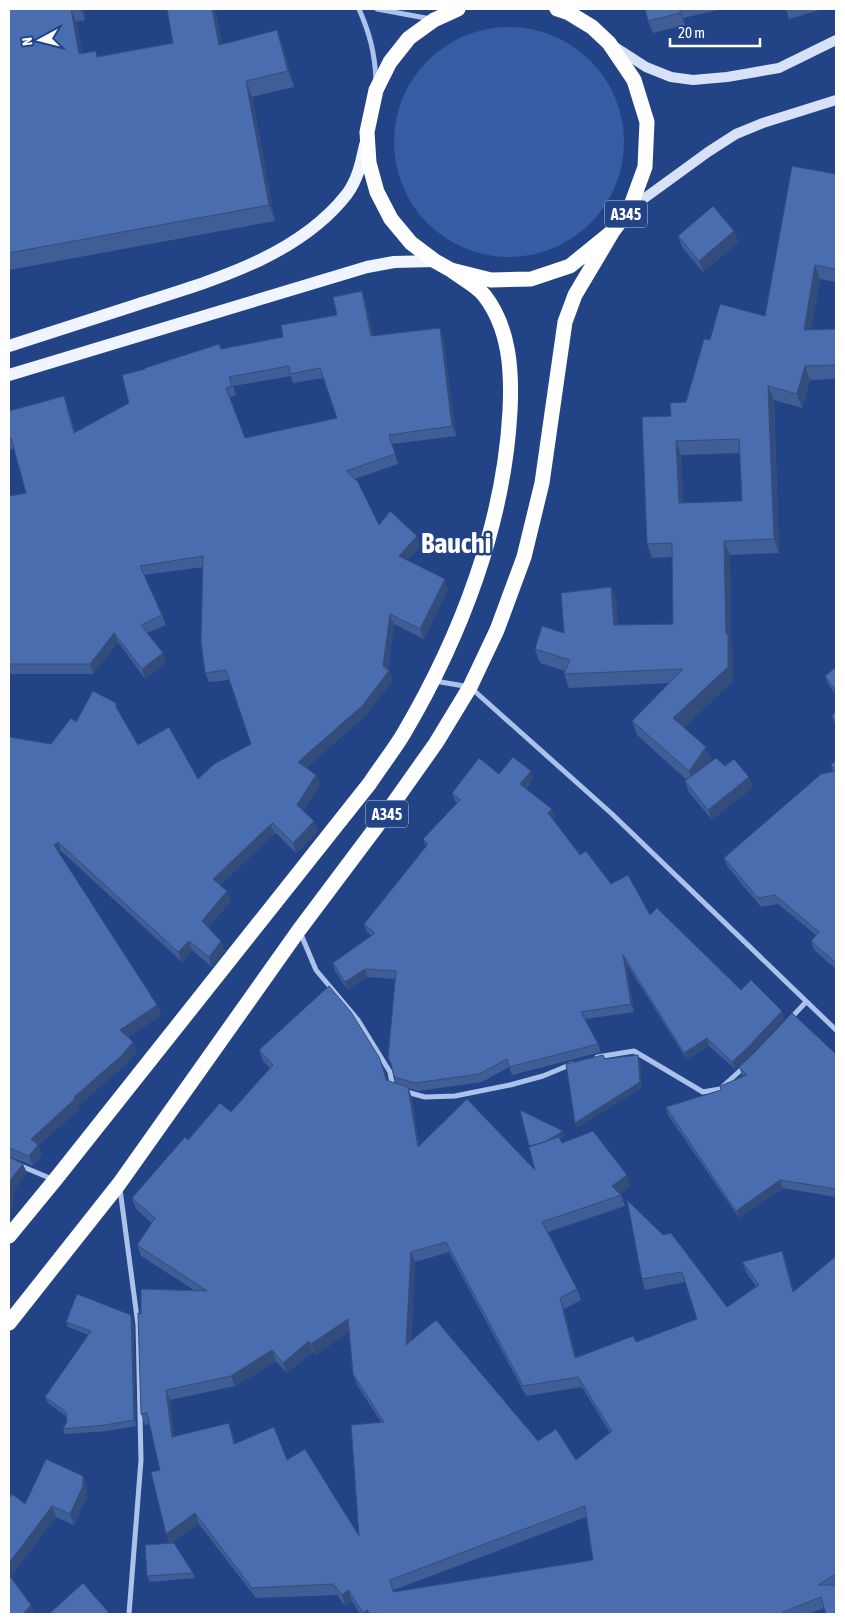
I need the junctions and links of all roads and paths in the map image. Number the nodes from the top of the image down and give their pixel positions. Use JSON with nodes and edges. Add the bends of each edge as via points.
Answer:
{"nodes":[{"id":1,"x":359,"y":9,"type":"edge"},
{"id":2,"x":377,"y":9,"type":"edge"},
{"id":3,"x":458,"y":9,"type":"edge"},
{"id":4,"x":557,"y":9,"type":"edge"},
{"id":5,"x":581,"y":9,"type":"edge"},
{"id":6,"x":434,"y":20,"type":"junction"},
{"id":7,"x":592,"y":27,"type":"junction"},
{"id":8,"x":836,"y":40,"type":"edge"},
{"id":9,"x":609,"y":43,"type":"junction"},
{"id":10,"x":376,"y":90,"type":"junction"},
{"id":11,"x":836,"y":100,"type":"edge"},
{"id":12,"x":367,"y":132,"type":"junction"},
{"id":13,"x":630,"y":208,"type":"junction"},
{"id":14,"x":613,"y":231,"type":"junction"},
{"id":15,"x":435,"y":261,"type":"junction"},
{"id":16,"x":451,"y":270,"type":"junction"},
{"id":17,"x":9,"y":346,"type":"edge"},
{"id":18,"x":9,"y":375,"type":"edge"},
{"id":19,"x":432,"y":680,"type":"junction"},
{"id":20,"x":470,"y":687,"type":"junction"},
{"id":21,"x":299,"y":930,"type":"junction"},
{"id":22,"x":806,"y":1002,"type":"junction"},
{"id":23,"x":786,"y":1024,"type":"edge"},
{"id":24,"x":836,"y":1030,"type":"edge"},
{"id":25,"x":591,"y":1058,"type":"edge"},
{"id":26,"x":575,"y":1063,"type":"edge"},
{"id":27,"x":747,"y":1065,"type":"edge"},
{"id":28,"x":9,"y":1161,"type":"edge"},
{"id":29,"x":55,"y":1180,"type":"junction"},
{"id":30,"x":119,"y":1184,"type":"junction"},
{"id":31,"x":9,"y":1236,"type":"edge"},
{"id":32,"x":9,"y":1323,"type":"edge"},
{"id":33,"x":129,"y":1614,"type":"edge"}],
"edges":[{"from":1,"to":10,"type":"street","via":[[375,60]]},
{"from":2,"to":6,"type":"street"},
{"from":3,"to":6,"type":"highway","number":"A345"},
{"from":4,"to":7,"type":"highway","number":"A345"},
{"from":5,"to":7,"type":"highway","number":"A345"},
{"from":6,"to":10,"type":"highway","number":"A345","via":[[404,44],[390,62]]},
{"from":7,"to":9,"type":"highway","number":"A345"},
{"from":8,"to":9,"type":"main road","via":[[779,68],[693,80],[671,77],[646,67]]},
{"from":9,"to":13,"type":"highway","number":"A345","via":[[634,80],[646,122],[645,167]]},
{"from":10,"to":12,"type":"highway","number":"A345"},
{"from":11,"to":13,"type":"main road","via":[[736,134]]},
{"from":12,"to":15,"type":"highway","number":"A345","via":[[369,163],[377,192],[391,219],[411,243]]},
{"from":12,"to":17,"type":"main road","via":[[360,172],[347,194],[304,235],[277,252],[185,289]]},
{"from":13,"to":14,"type":"highway","number":"A345"},
{"from":14,"to":16,"type":"highway","number":"A345","via":[[570,266],[531,279],[491,280]]},
{"from":14,"to":20,"type":"highway","number":"A345","via":[[575,295],[565,322],[542,483],[524,557],[497,630]]},
{"from":15,"to":16,"type":"highway","number":"A345"},
{"from":15,"to":18,"type":"main road","via":[[394,262],[367,268]]},
{"from":16,"to":19,"type":"highway","number":"A345","via":[[484,295],[497,316],[506,343],[511,379],[508,439],[498,501],[480,568],[458,626]]},
{"from":19,"to":20,"type":"street"},
{"from":19,"to":29,"type":"highway","number":"A345","via":[[404,733],[370,783]]},
{"from":20,"to":21,"type":"highway","number":"A345","via":[[436,743]]},
{"from":20,"to":22,"type":"street","via":[[612,814]]},
{"from":21,"to":26,"type":"street","via":[[316,970],[358,1020],[390,1072],[393,1088],[425,1097],[455,1096],[543,1076]]},
{"from":21,"to":30,"type":"highway","number":"A345"},
{"from":22,"to":23,"type":"street"},
{"from":22,"to":24,"type":"street"},
{"from":25,"to":27,"type":"street","via":[[634,1051],[703,1092],[720,1089]]},
{"from":28,"to":29,"type":"street"},
{"from":29,"to":31,"type":"highway","number":"A345"},
{"from":30,"to":32,"type":"highway","number":"A345"},
{"from":30,"to":33,"type":"street","via":[[138,1325],[141,1460]]}]}
